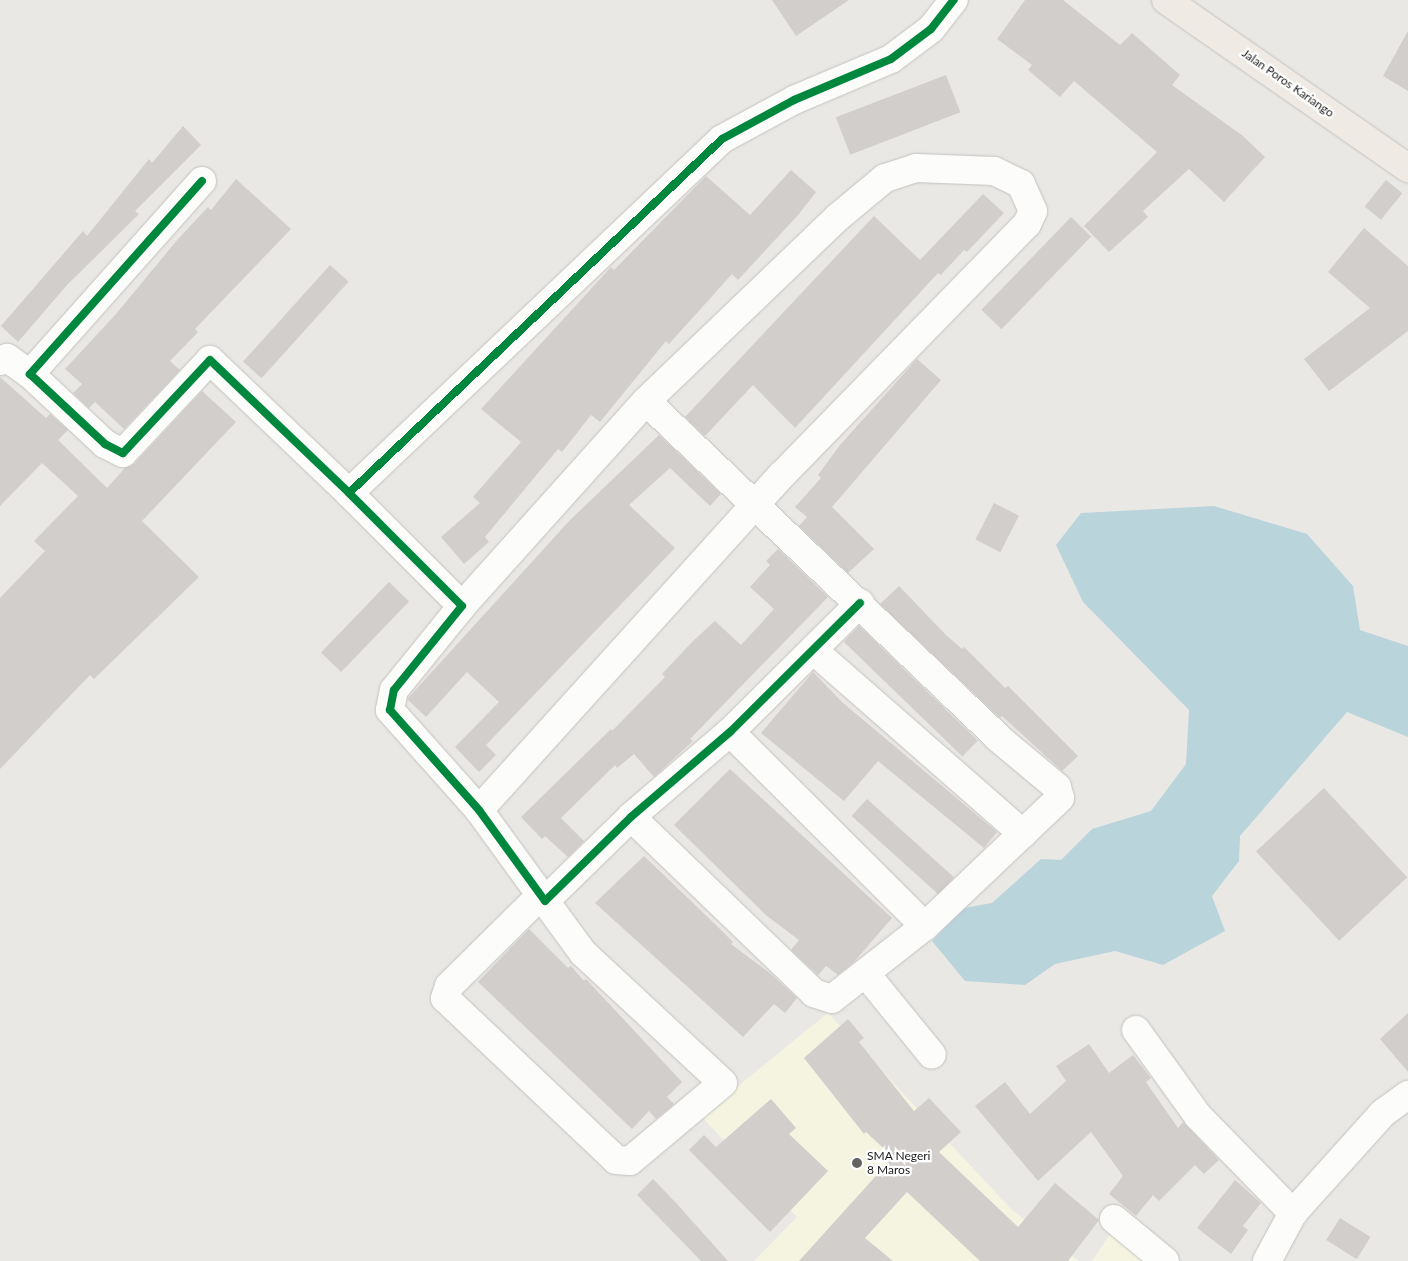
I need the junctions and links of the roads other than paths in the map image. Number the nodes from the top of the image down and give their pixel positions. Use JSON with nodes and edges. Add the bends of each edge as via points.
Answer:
{"nodes":[{"id":1,"x":954,"y":0,"type":"edge"},
{"id":2,"x":1166,"y":0,"type":"edge"},
{"id":3,"x":1408,"y":168,"type":"edge"},
{"id":4,"x":202,"y":181,"type":"dead end"},
{"id":5,"x":0,"y":361,"type":"edge"},
{"id":6,"x":30,"y":374,"type":"junction"},
{"id":7,"x":646,"y":401,"type":"junction"},
{"id":8,"x":349,"y":493,"type":"junction"},
{"id":9,"x":756,"y":504,"type":"junction"},
{"id":10,"x":860,"y":603,"type":"junction"},
{"id":11,"x":462,"y":606,"type":"junction"},
{"id":12,"x":812,"y":650,"type":"junction"},
{"id":13,"x":730,"y":732,"type":"junction"},
{"id":14,"x":479,"y":810,"type":"junction"},
{"id":15,"x":631,"y":817,"type":"junction"},
{"id":16,"x":1024,"y":834,"type":"junction"},
{"id":17,"x":542,"y":898,"type":"junction"},
{"id":18,"x":925,"y":926,"type":"junction"},
{"id":19,"x":866,"y":974,"type":"junction"},
{"id":20,"x":1136,"y":1030,"type":"dead end"},
{"id":21,"x":932,"y":1056,"type":"dead end"},
{"id":22,"x":1408,"y":1095,"type":"edge"},
{"id":23,"x":1293,"y":1213,"type":"junction"},
{"id":24,"x":1114,"y":1218,"type":"dead end"},
{"id":25,"x":1165,"y":1261,"type":"edge"},
{"id":26,"x":1267,"y":1261,"type":"edge"}],
"edges":[{"from":1,"to":8,"type":"street","via":[[930,29],[891,59],[794,100],[722,139]]},
{"from":2,"to":3,"type":"main road","name":"Jalan Poros Kariango"},
{"from":4,"to":6,"type":"street"},
{"from":5,"to":6,"type":"street","via":[[7,358]]},
{"from":6,"to":8,"type":"street","via":[[105,444],[123,453],[210,360]]},
{"from":7,"to":9,"type":"street"},
{"from":7,"to":9,"type":"street","via":[[838,217],[885,178],[916,168],[994,171],[1021,184],[1033,211],[1027,224]]},
{"from":7,"to":11,"type":"street"},
{"from":8,"to":11,"type":"street"},
{"from":9,"to":10,"type":"street"},
{"from":9,"to":14,"type":"street"},
{"from":10,"to":12,"type":"street"},
{"from":10,"to":16,"type":"street","via":[[997,737],[1057,787],[1060,798],[1057,803]]},
{"from":11,"to":14,"type":"street","via":[[394,690],[389,705],[393,716]]},
{"from":12,"to":13,"type":"street"},
{"from":12,"to":16,"type":"street"},
{"from":13,"to":15,"type":"street"},
{"from":13,"to":18,"type":"street"},
{"from":14,"to":17,"type":"street"},
{"from":15,"to":17,"type":"street"},
{"from":15,"to":19,"type":"street","via":[[814,993],[832,999]]},
{"from":16,"to":18,"type":"street"},
{"from":17,"to":17,"type":"street","via":[[583,953],[723,1083],[630,1161],[616,1160],[445,998],[449,986]]},
{"from":18,"to":19,"type":"street"},
{"from":19,"to":21,"type":"street"},
{"from":20,"to":23,"type":"street","via":[[1198,1116]]},
{"from":22,"to":23,"type":"street","via":[[1383,1113]]},
{"from":23,"to":26,"type":"street"},
{"from":24,"to":25,"type":"street"}]}
